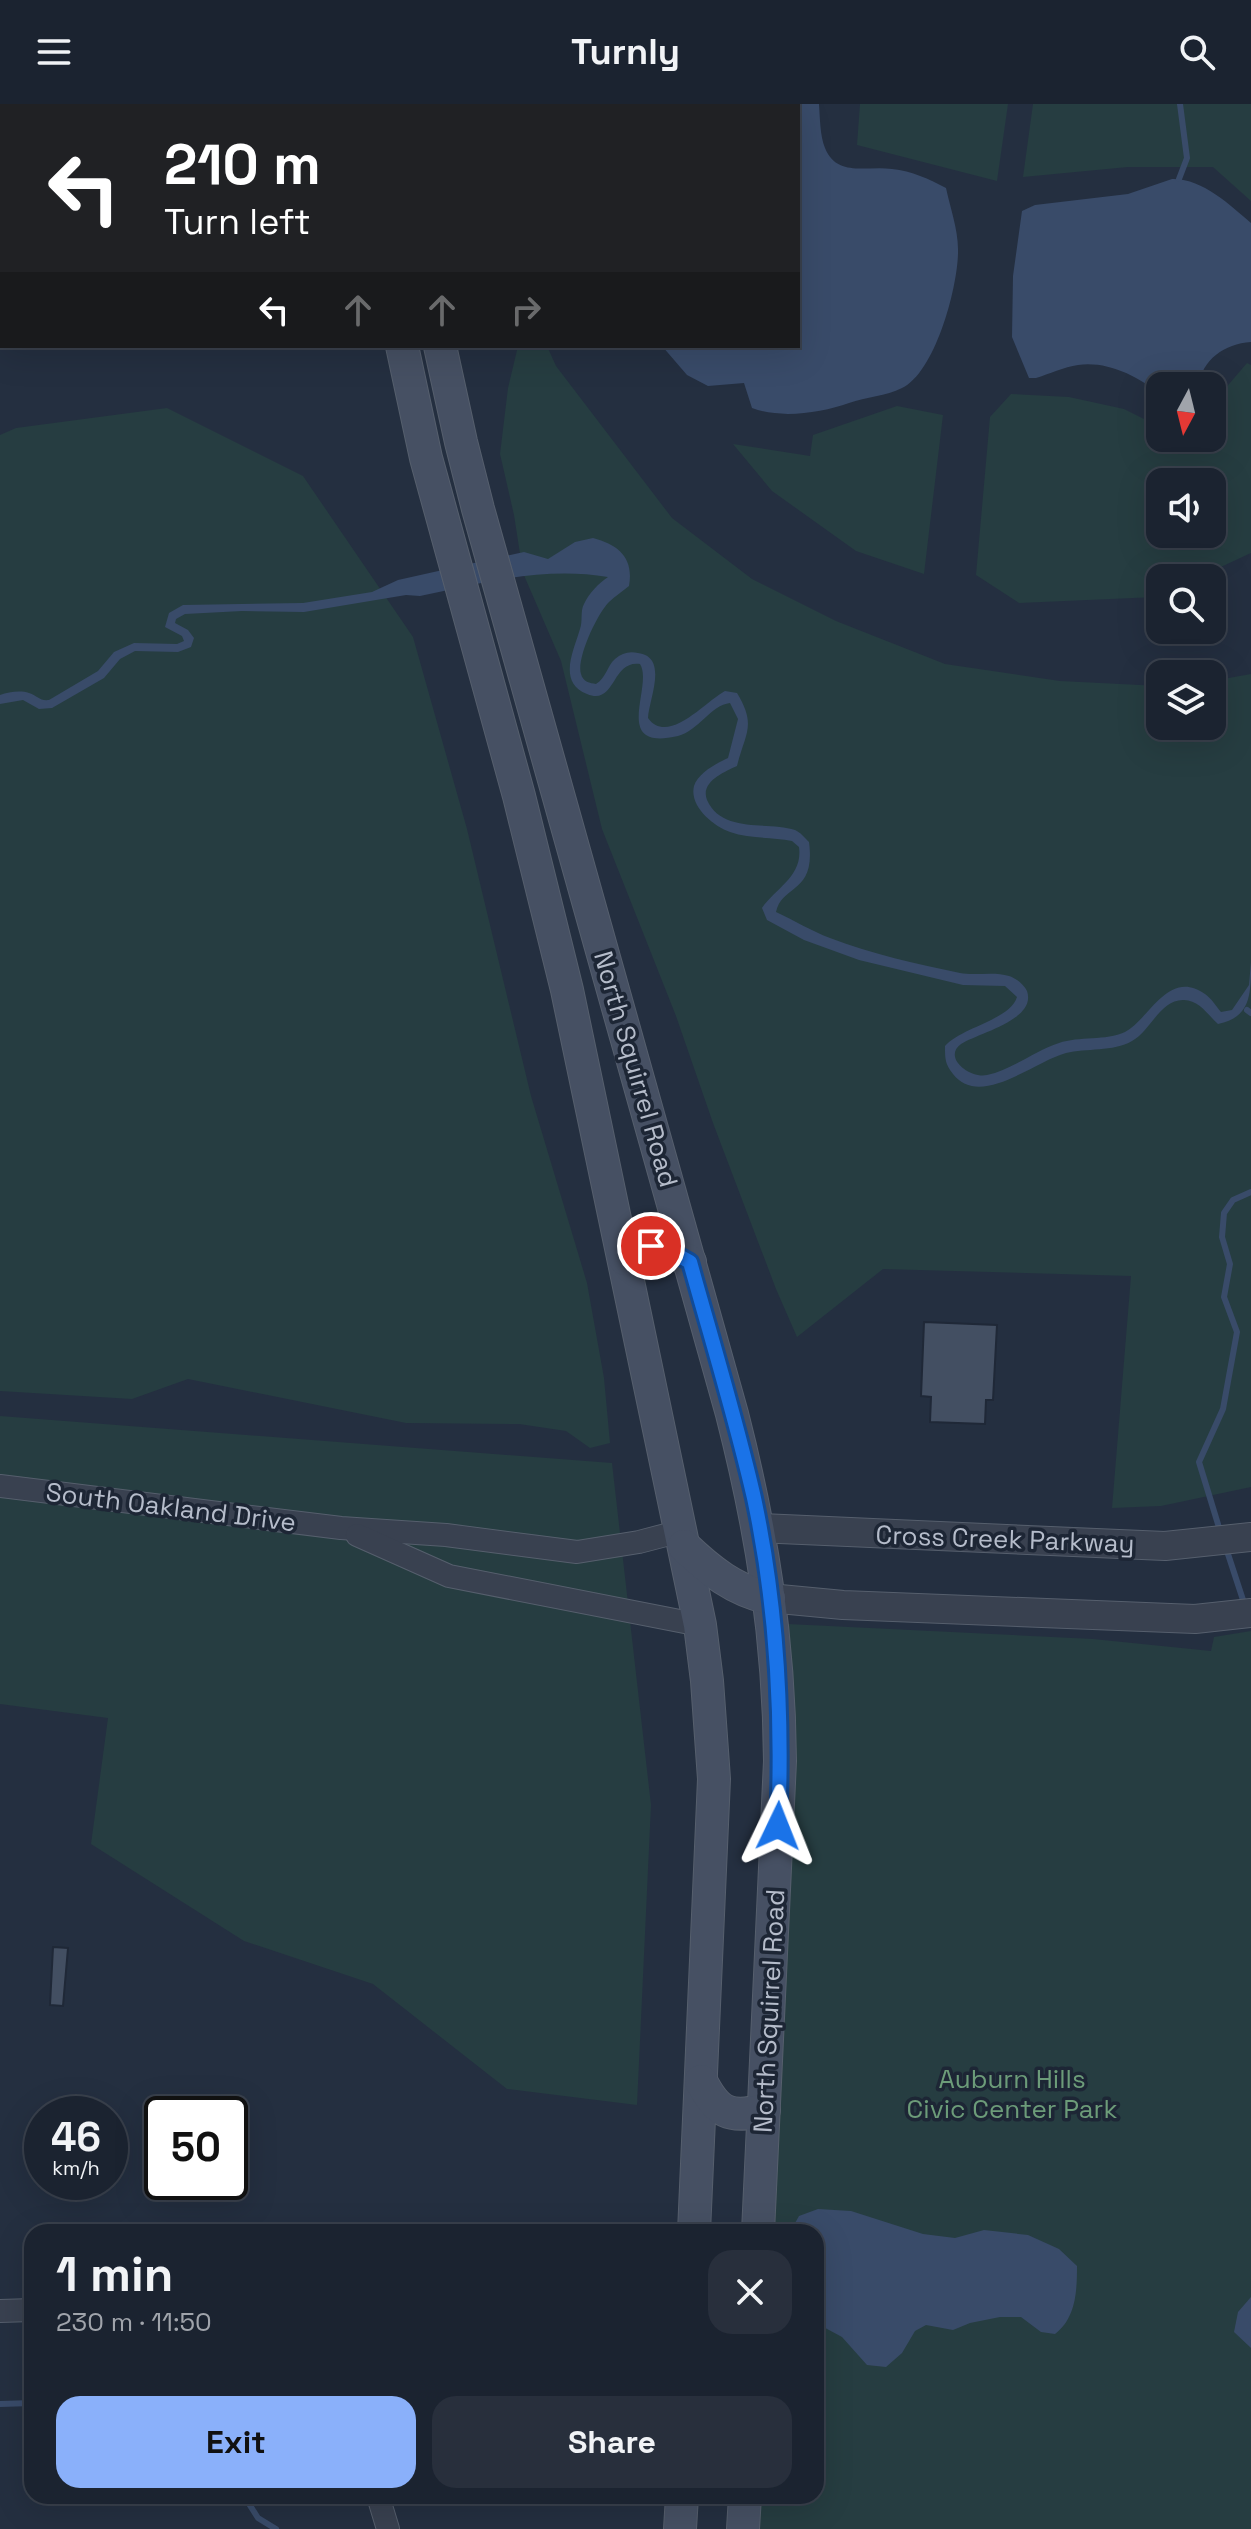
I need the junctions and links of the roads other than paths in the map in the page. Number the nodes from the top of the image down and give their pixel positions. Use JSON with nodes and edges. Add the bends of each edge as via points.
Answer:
{"nodes":[{"id":1,"x":402,"y":348,"type":"edge"},
{"id":2,"x":440,"y":348,"type":"edge"},
{"id":3,"x":625,"y":1259,"type":"junction"},
{"id":4,"x":690,"y":1262,"type":"junction"},
{"id":5,"x":0,"y":1486,"type":"edge"},
{"id":6,"x":341,"y":1528,"type":"junction"},
{"id":7,"x":759,"y":1528,"type":"junction"},
{"id":8,"x":1251,"y":1537,"type":"edge"},
{"id":9,"x":683,"y":1538,"type":"junction"},
{"id":10,"x":769,"y":1598,"type":"junction"},
{"id":11,"x":1251,"y":1613,"type":"edge"},
{"id":12,"x":700,"y":1625,"type":"junction"},
{"id":13,"x":701,"y":2081,"type":"junction"},
{"id":14,"x":764,"y":2110,"type":"junction"},
{"id":15,"x":694,"y":2224,"type":"edge"},
{"id":16,"x":758,"y":2224,"type":"edge"},
{"id":17,"x":24,"y":2310,"type":"edge"},
{"id":18,"x":0,"y":2311,"type":"edge"},
{"id":19,"x":380,"y":2504,"type":"edge"},
{"id":20,"x":682,"y":2504,"type":"edge"},
{"id":21,"x":745,"y":2504,"type":"edge"},
{"id":22,"x":388,"y":2529,"type":"edge"},
{"id":23,"x":680,"y":2529,"type":"edge"},
{"id":24,"x":743,"y":2529,"type":"edge"}],
"edges":[{"from":1,"to":3,"type":"main road","name":"North Squirrel Road","via":[[567,990]]},
{"from":2,"to":4,"type":"main road","name":"North Squirrel Road","via":[[478,509]]},
{"from":3,"to":4,"type":"main road","via":[[651,1246]]},
{"from":3,"to":9,"type":"main road","name":"North Squirrel Road"},
{"from":4,"to":7,"type":"main road","name":"North Squirrel Road"},
{"from":5,"to":6,"type":"street","name":"South Oakland Drive"},
{"from":6,"to":9,"type":"street","name":"South Oakland Drive","via":[[577,1552]]},
{"from":6,"to":12,"type":"street","name":"South Oakland Drive","via":[[449,1576]]},
{"from":7,"to":8,"type":"street","name":"Cross Creek Parkway","via":[[1165,1546]]},
{"from":7,"to":10,"type":"main road","name":"North Squirrel Road"},
{"from":9,"to":10,"type":"main road","via":[[701,1563],[730,1584]]},
{"from":9,"to":12,"type":"main road","name":"North Squirrel Road"},
{"from":10,"to":11,"type":"street","via":[[1195,1619]]},
{"from":10,"to":14,"type":"main road","name":"North Squirrel Road","via":[[779,1692],[780,1772]]},
{"from":12,"to":13,"type":"main road","name":"North Squirrel Road","via":[[714,1779]]},
{"from":13,"to":14,"type":"main road","via":[[722,2110],[745,2115]]},
{"from":13,"to":15,"type":"main road","name":"North Squirrel Road"},
{"from":14,"to":16,"type":"main road","name":"North Squirrel Road"},
{"from":17,"to":18,"type":"street"},
{"from":19,"to":22,"type":"street"},
{"from":20,"to":23,"type":"main road"},
{"from":21,"to":24,"type":"main road"}]}
